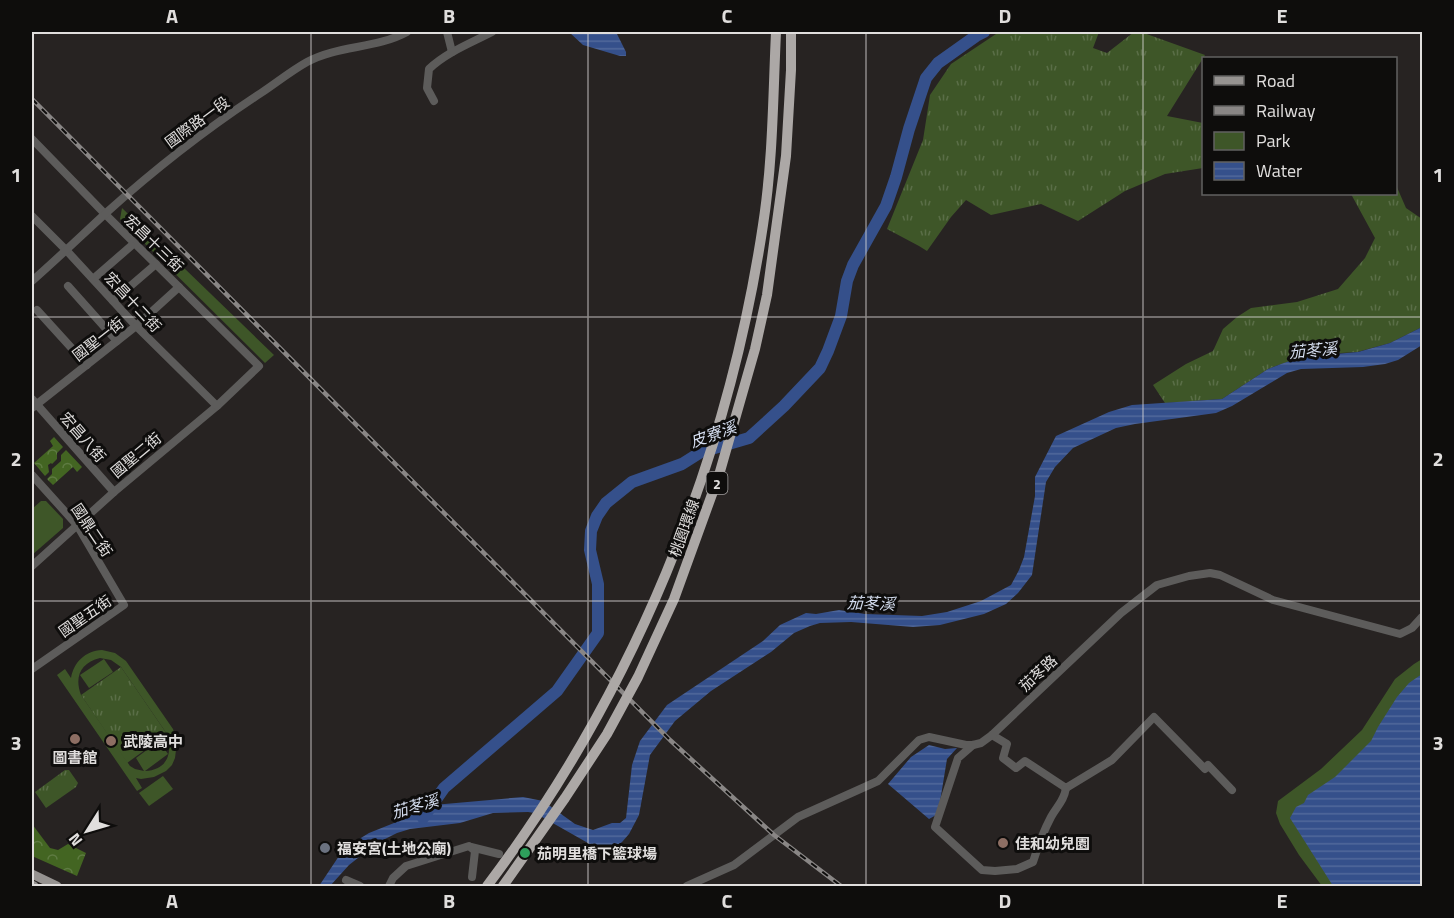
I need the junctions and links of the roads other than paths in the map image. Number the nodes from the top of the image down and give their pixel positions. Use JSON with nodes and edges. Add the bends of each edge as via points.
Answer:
{"nodes":[{"id":1,"x":407,"y":32,"type":"edge"},
{"id":2,"x":447,"y":32,"type":"edge"},
{"id":3,"x":492,"y":32,"type":"edge"},
{"id":4,"x":776,"y":32,"type":"edge"},
{"id":5,"x":791,"y":32,"type":"edge"},
{"id":6,"x":452,"y":52,"type":"junction"},
{"id":7,"x":434,"y":101,"type":"dead end"},
{"id":8,"x":32,"y":139,"type":"edge"},
{"id":9,"x":105,"y":214,"type":"junction"},
{"id":10,"x":32,"y":216,"type":"edge"},
{"id":11,"x":131,"y":246,"type":"dead end"},
{"id":12,"x":67,"y":251,"type":"junction"},
{"id":13,"x":156,"y":264,"type":"junction"},
{"id":14,"x":93,"y":279,"type":"junction"},
{"id":15,"x":32,"y":281,"type":"edge"},
{"id":16,"x":68,"y":286,"type":"dead end"},
{"id":17,"x":179,"y":287,"type":"junction"},
{"id":18,"x":113,"y":301,"type":"junction"},
{"id":19,"x":37,"y":310,"type":"dead end"},
{"id":20,"x":136,"y":326,"type":"junction"},
{"id":21,"x":117,"y":341,"type":"junction"},
{"id":22,"x":87,"y":365,"type":"junction"},
{"id":23,"x":259,"y":366,"type":"joint"},
{"id":24,"x":33,"y":404,"type":"edge"},
{"id":25,"x":217,"y":406,"type":"junction"},
{"id":26,"x":32,"y":475,"type":"edge"},
{"id":27,"x":114,"y":492,"type":"junction"},
{"id":28,"x":77,"y":525,"type":"junction"},
{"id":29,"x":32,"y":566,"type":"edge"},
{"id":30,"x":124,"y":605,"type":"joint"},
{"id":31,"x":1422,"y":617,"type":"edge"},
{"id":32,"x":32,"y":669,"type":"edge"},
{"id":33,"x":992,"y":735,"type":"junction"},
{"id":34,"x":974,"y":745,"type":"junction"},
{"id":35,"x":1066,"y":788,"type":"junction"},
{"id":36,"x":1232,"y":790,"type":"dead end"},
{"id":37,"x":469,"y":846,"type":"junction"},
{"id":38,"x":499,"y":854,"type":"dead end"},
{"id":39,"x":32,"y":874,"type":"edge"},
{"id":40,"x":472,"y":877,"type":"dead end"},
{"id":41,"x":346,"y":880,"type":"dead end"},
{"id":42,"x":57,"y":886,"type":"edge"},
{"id":43,"x":360,"y":886,"type":"edge"},
{"id":44,"x":389,"y":886,"type":"edge"},
{"id":45,"x":488,"y":886,"type":"edge"},
{"id":46,"x":503,"y":886,"type":"edge"},
{"id":47,"x":687,"y":886,"type":"edge"}],
"edges":[{"from":1,"to":9,"type":"street","name":"國際路一段","via":[[332,52],[299,67],[198,136]]},
{"from":2,"to":6,"type":"street"},
{"from":3,"to":6,"type":"street"},
{"from":4,"to":45,"type":"highway","name":"桃園環線","number":"2","bridge":true,"via":[[771,153],[763,223],[741,343],[705,471],[686,525],[623,669],[553,793]]},
{"from":5,"to":46,"type":"highway","name":"桃園環線","number":"2","bridge":true,"via":[[786,156],[767,295],[720,475],[674,599],[638,677],[607,734]]},
{"from":6,"to":7,"type":"street","via":[[429,69],[427,88]]},
{"from":8,"to":9,"type":"street","name":"宏昌十三街"},
{"from":9,"to":12,"type":"street","name":"國際路一段"},
{"from":9,"to":13,"type":"street","name":"宏昌十三街"},
{"from":10,"to":12,"type":"street","name":"宏昌十二街"},
{"from":11,"to":14,"type":"street"},
{"from":12,"to":14,"type":"street","name":"宏昌十二街"},
{"from":12,"to":15,"type":"street","name":"國際路一段"},
{"from":13,"to":17,"type":"street","name":"宏昌十三街"},
{"from":13,"to":18,"type":"street"},
{"from":14,"to":18,"type":"street","name":"宏昌十二街"},
{"from":16,"to":21,"type":"street"},
{"from":17,"to":20,"type":"street","name":"國聖一街"},
{"from":17,"to":23,"type":"street","name":"宏昌十三街"},
{"from":18,"to":20,"type":"street","name":"宏昌十二街"},
{"from":19,"to":22,"type":"street"},
{"from":20,"to":21,"type":"street","name":"國聖一街"},
{"from":20,"to":25,"type":"street","name":"宏昌十二街"},
{"from":21,"to":22,"type":"street","name":"國聖一街"},
{"from":22,"to":24,"type":"street","name":"國聖一街"},
{"from":23,"to":25,"type":"street","name":"國聖二街"},
{"from":24,"to":27,"type":"street","name":"宏昌八街"},
{"from":25,"to":27,"type":"street","name":"國聖二街"},
{"from":26,"to":28,"type":"street","name":"國鼎二街"},
{"from":27,"to":28,"type":"street","name":"國聖二街"},
{"from":28,"to":29,"type":"street","name":"國聖二街"},
{"from":28,"to":30,"type":"street","name":"國鼎二街"},
{"from":30,"to":32,"type":"street","name":"國聖五街"},
{"from":31,"to":33,"type":"street","name":"茄苳路","via":[[1400,634],[1273,600],[1220,575],[1189,576],[1157,585],[1121,613]]},
{"from":33,"to":34,"type":"street","name":"茄苳路"},
{"from":33,"to":35,"type":"street","via":[[1007,744],[1003,758],[1016,768],[1025,761]]},
{"from":34,"to":35,"type":"street","via":[[958,758],[935,827],[982,870],[1017,869],[1033,862],[1040,838],[1065,797]]},
{"from":34,"to":47,"type":"street","via":[[929,737],[919,740],[878,781],[798,817],[734,865]]},
{"from":35,"to":36,"type":"street","via":[[1112,760],[1154,717],[1205,770],[1208,765]]},
{"from":37,"to":38,"type":"street"},
{"from":37,"to":40,"type":"street","via":[[475,850]]},
{"from":37,"to":44,"type":"street","via":[[406,866]]},
{"from":39,"to":42,"type":"main road"},
{"from":41,"to":43,"type":"street"}]}
